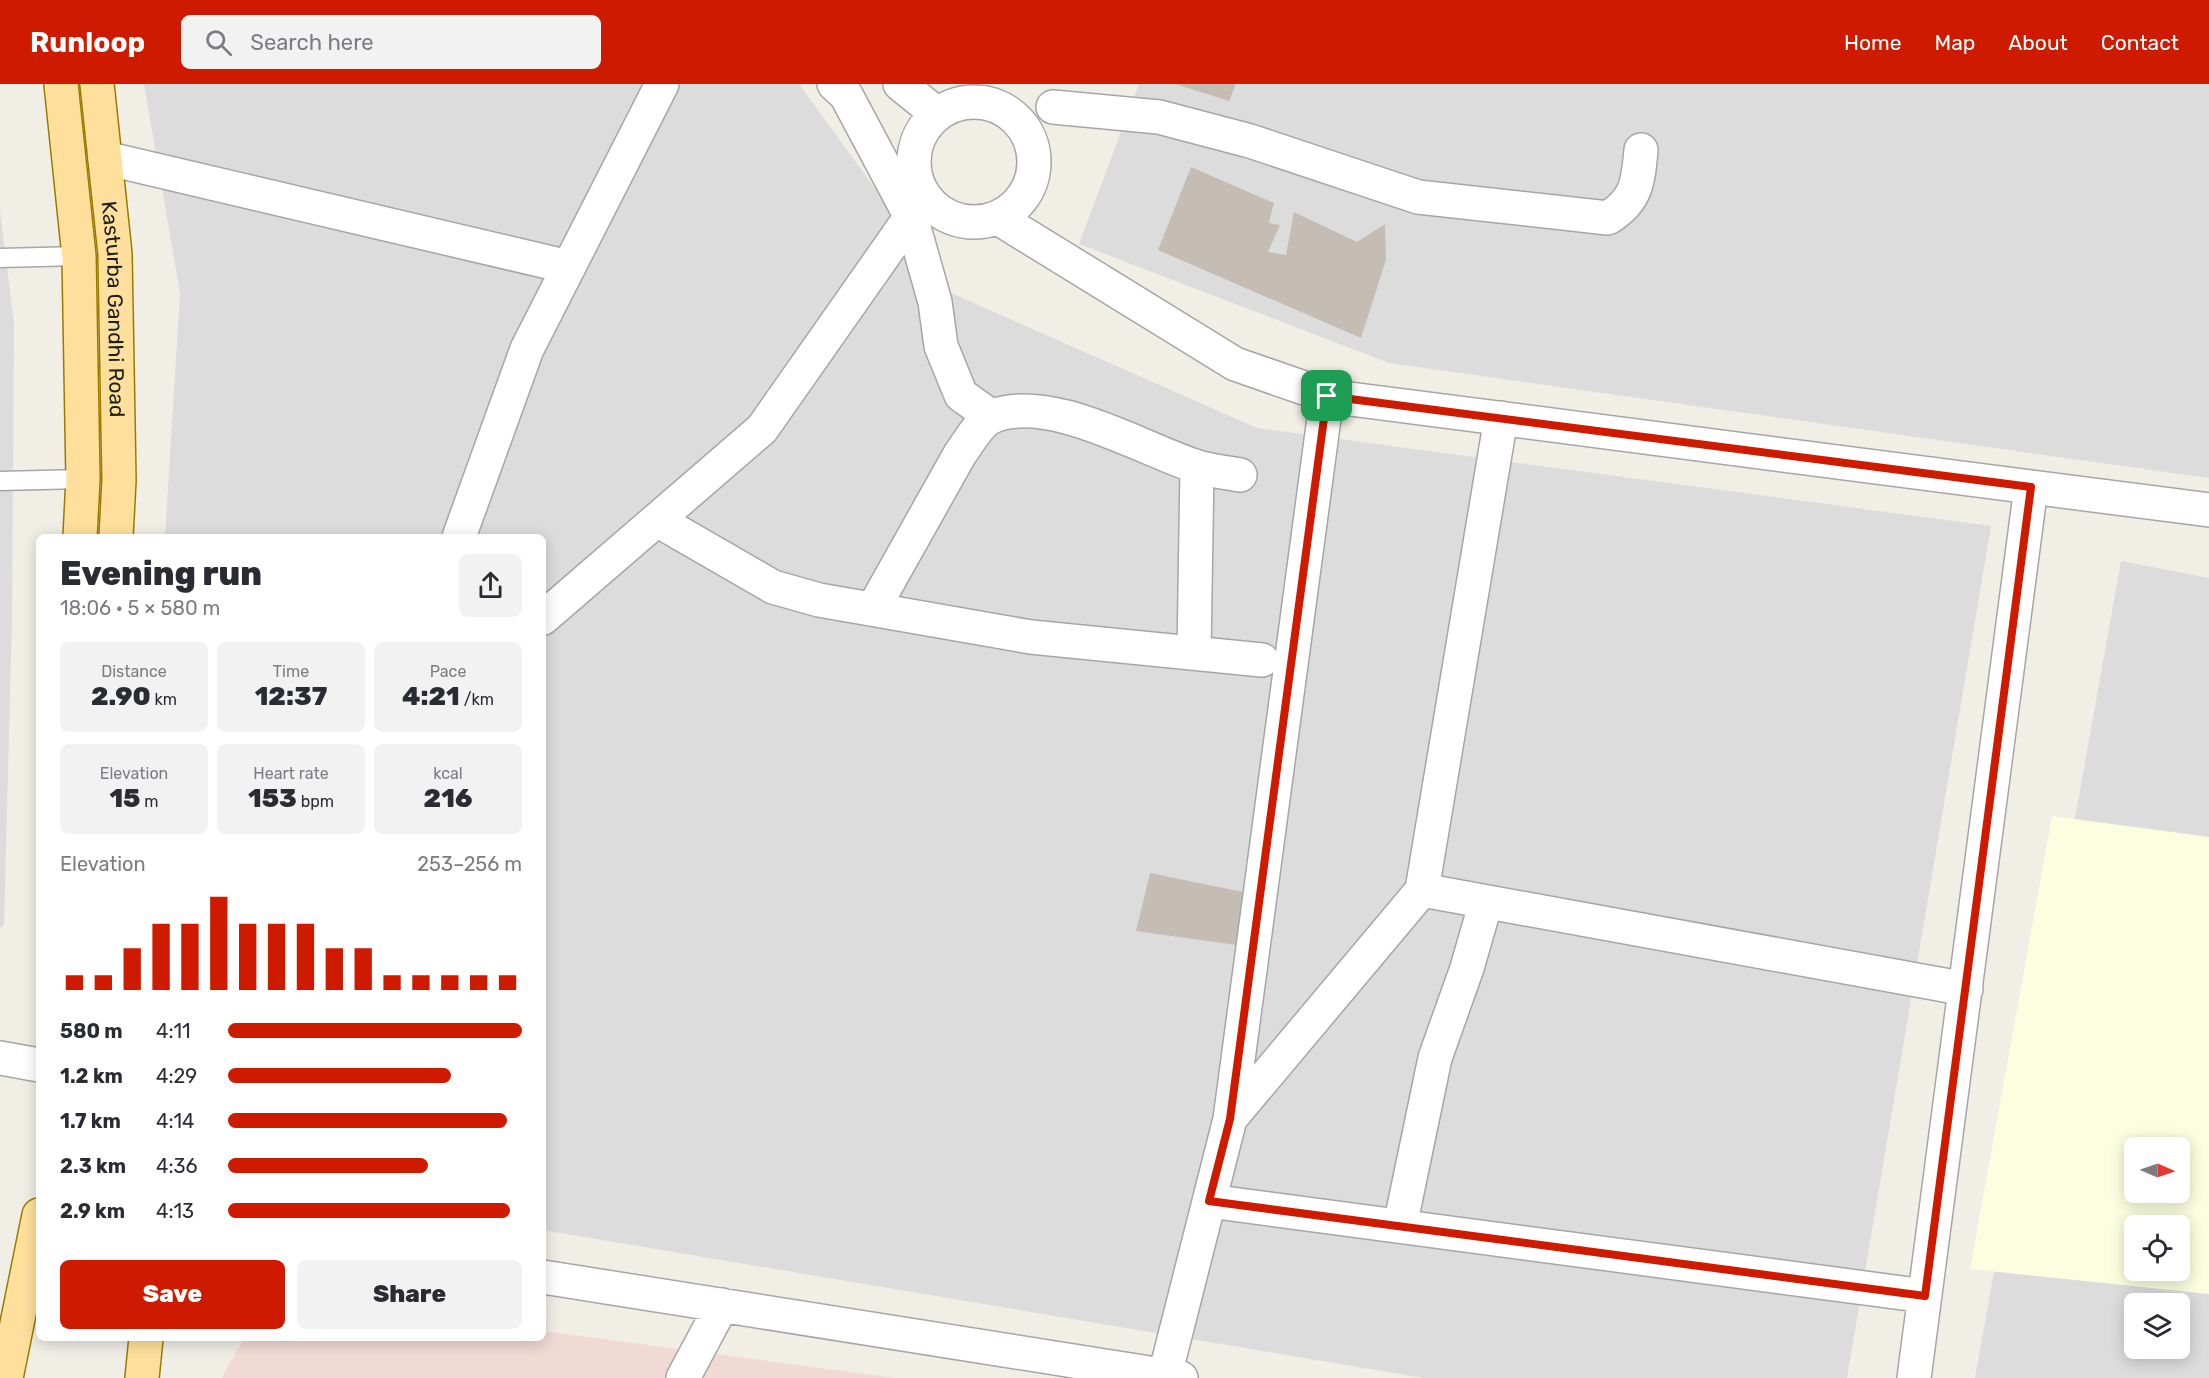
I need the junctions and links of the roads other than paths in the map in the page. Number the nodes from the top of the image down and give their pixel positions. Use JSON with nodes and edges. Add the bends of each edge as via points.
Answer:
{"nodes":[{"id":1,"x":61,"y":84,"type":"edge"},
{"id":2,"x":97,"y":84,"type":"edge"},
{"id":3,"x":662,"y":84,"type":"edge"},
{"id":4,"x":834,"y":84,"type":"edge"},
{"id":5,"x":900,"y":84,"type":"edge"},
{"id":6,"x":1061,"y":95,"type":"edge"},
{"id":7,"x":937,"y":114,"type":"junction"},
{"id":8,"x":1026,"y":132,"type":"junction"},
{"id":9,"x":1641,"y":150,"type":"dead end"},
{"id":10,"x":105,"y":158,"type":"junction"},
{"id":11,"x":917,"y":207,"type":"junction"},
{"id":12,"x":998,"y":218,"type":"junction"},
{"id":13,"x":79,"y":256,"type":"junction"},
{"id":14,"x":0,"y":258,"type":"edge"},
{"id":15,"x":569,"y":267,"type":"junction"},
{"id":16,"x":1327,"y":396,"type":"junction"},
{"id":17,"x":992,"y":417,"type":"junction"},
{"id":18,"x":1501,"y":418,"type":"junction"},
{"id":19,"x":1197,"y":467,"type":"junction"},
{"id":20,"x":1240,"y":475,"type":"dead end"},
{"id":21,"x":83,"y":479,"type":"junction"},
{"id":22,"x":0,"y":481,"type":"edge"},
{"id":23,"x":2031,"y":487,"type":"junction"},
{"id":24,"x":2209,"y":510,"type":"edge"},
{"id":25,"x":657,"y":519,"type":"junction"},
{"id":26,"x":80,"y":534,"type":"edge"},
{"id":27,"x":116,"y":534,"type":"edge"},
{"id":28,"x":460,"y":534,"type":"edge"},
{"id":29,"x":873,"y":609,"type":"junction"},
{"id":30,"x":546,"y":615,"type":"edge"},
{"id":31,"x":1194,"y":653,"type":"junction"},
{"id":32,"x":1262,"y":660,"type":"dead end"},
{"id":33,"x":1422,"y":890,"type":"junction"},
{"id":34,"x":1486,"y":902,"type":"junction"},
{"id":35,"x":1966,"y":989,"type":"junction"},
{"id":36,"x":0,"y":1058,"type":"edge"},
{"id":37,"x":36,"y":1064,"type":"edge"},
{"id":38,"x":1230,"y":1119,"type":"junction"},
{"id":39,"x":1209,"y":1201,"type":"junction"},
{"id":40,"x":36,"y":1224,"type":"edge"},
{"id":41,"x":1400,"y":1226,"type":"junction"},
{"id":42,"x":546,"y":1277,"type":"edge"},
{"id":43,"x":1925,"y":1296,"type":"junction"},
{"id":44,"x":722,"y":1305,"type":"junction"},
{"id":45,"x":9,"y":1309,"type":"edge"},
{"id":46,"x":146,"y":1341,"type":"edge"},
{"id":47,"x":1173,"y":1377,"type":"edge"},
{"id":48,"x":6,"y":1378,"type":"edge"},
{"id":49,"x":142,"y":1378,"type":"edge"},
{"id":50,"x":683,"y":1378,"type":"edge"},
{"id":51,"x":1914,"y":1378,"type":"edge"}],
"edges":[{"from":1,"to":13,"type":"main road","name":"Kasturba Gandhi Road"},
{"from":2,"to":10,"type":"main road","name":"Kasturba Gandhi Road"},
{"from":3,"to":15,"type":"street"},
{"from":4,"to":11,"type":"street","via":[[846,95]]},
{"from":5,"to":7,"type":"street"},
{"from":6,"to":8,"type":"street"},
{"from":6,"to":9,"type":"street","via":[[1250,141],[1418,197],[1608,218],[1623,209],[1637,187]]},
{"from":7,"to":8,"type":"street","via":[[975,101],[995,105],[1013,116]]},
{"from":7,"to":11,"type":"street","via":[[915,145]]},
{"from":8,"to":12,"type":"street","via":[[1033,151],[1034,172],[1015,207]]},
{"from":10,"to":15,"type":"street"},
{"from":10,"to":27,"type":"main road","name":"Kasturba Gandhi Road","via":[[115,254],[119,480]]},
{"from":11,"to":12,"type":"street","via":[[957,221],[978,223]]},
{"from":11,"to":17,"type":"street","via":[[941,346],[961,395]]},
{"from":11,"to":25,"type":"street","via":[[762,429]]},
{"from":12,"to":16,"type":"street","via":[[1235,364]]},
{"from":13,"to":14,"type":"lane"},
{"from":13,"to":21,"type":"main road","name":"Kasturba Gandhi Road"},
{"from":15,"to":28,"type":"street","via":[[527,349]]},
{"from":16,"to":18,"type":"street"},
{"from":16,"to":38,"type":"street"},
{"from":17,"to":19,"type":"street","via":[[1015,412],[1053,413]]},
{"from":17,"to":29,"type":"street","via":[[960,454]]},
{"from":18,"to":23,"type":"street"},
{"from":18,"to":33,"type":"street"},
{"from":19,"to":20,"type":"street"},
{"from":19,"to":31,"type":"street"},
{"from":21,"to":22,"type":"lane"},
{"from":21,"to":26,"type":"main road","name":"Kasturba Gandhi Road"},
{"from":23,"to":24,"type":"street"},
{"from":23,"to":35,"type":"street"},
{"from":25,"to":29,"type":"street","via":[[773,587]]},
{"from":25,"to":30,"type":"street"},
{"from":29,"to":31,"type":"street","via":[[1031,637]]},
{"from":31,"to":32,"type":"street"},
{"from":33,"to":34,"type":"street"},
{"from":33,"to":38,"type":"street"},
{"from":34,"to":35,"type":"street"},
{"from":34,"to":41,"type":"street","via":[[1435,1058]]},
{"from":35,"to":43,"type":"street"},
{"from":36,"to":37,"type":"street"},
{"from":38,"to":39,"type":"street"},
{"from":39,"to":41,"type":"street"},
{"from":39,"to":47,"type":"street"},
{"from":40,"to":45,"type":"main road"},
{"from":41,"to":43,"type":"street"},
{"from":42,"to":44,"type":"street"},
{"from":43,"to":51,"type":"street"},
{"from":44,"to":47,"type":"street"},
{"from":44,"to":50,"type":"street"},
{"from":45,"to":48,"type":"main road"},
{"from":46,"to":49,"type":"main road"}]}
